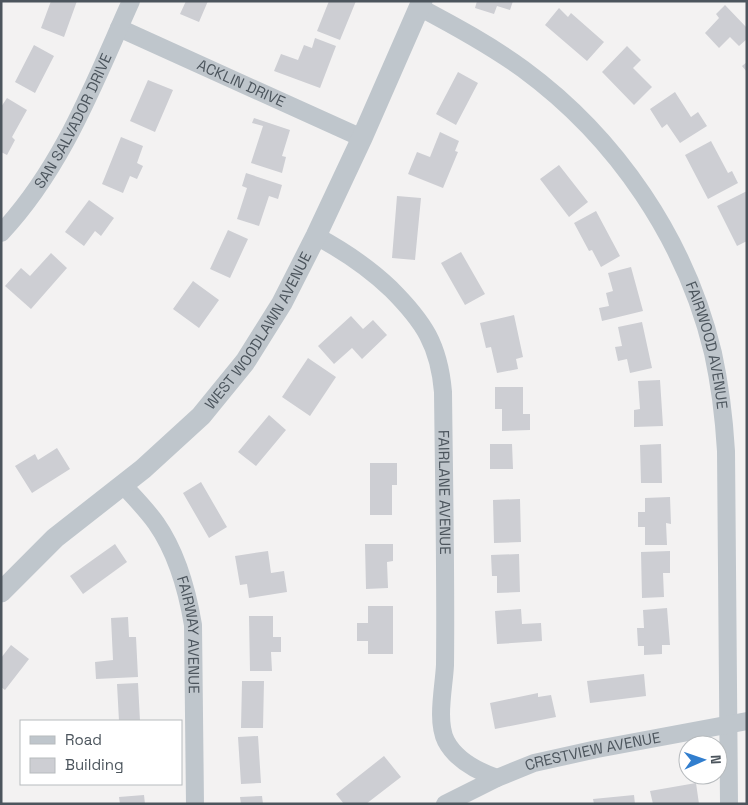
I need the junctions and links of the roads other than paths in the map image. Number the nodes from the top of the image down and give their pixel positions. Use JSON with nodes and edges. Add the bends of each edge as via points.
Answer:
{"nodes":[{"id":1,"x":131,"y":1,"type":"edge"},
{"id":2,"x":421,"y":4,"type":"edge"},
{"id":3,"x":119,"y":28,"type":"junction"},
{"id":4,"x":362,"y":138,"type":"junction"},
{"id":5,"x":1,"y":233,"type":"edge"},
{"id":6,"x":316,"y":236,"type":"junction"},
{"id":7,"x":123,"y":485,"type":"junction"},
{"id":8,"x":1,"y":592,"type":"edge"},
{"id":9,"x":747,"y":721,"type":"edge"},
{"id":10,"x":728,"y":725,"type":"junction"},
{"id":11,"x":497,"y":778,"type":"junction"},
{"id":12,"x":194,"y":804,"type":"edge"},
{"id":13,"x":445,"y":804,"type":"edge"},
{"id":14,"x":729,"y":804,"type":"edge"}],
"edges":[{"from":1,"to":3,"type":"street","name":"SAN SALVADOR DRIVE"},
{"from":2,"to":4,"type":"street","name":"WEST WOODLAWN AVENUE"},
{"from":2,"to":10,"type":"street","name":"FAIRWOOD AVENUE","via":[[503,55],[575,113],[639,188],[680,259],[709,338],[724,418]]},
{"from":3,"to":4,"type":"street","name":"ACKLIN DRIVE"},
{"from":3,"to":5,"type":"street","name":"SAN SALVADOR DRIVE","via":[[64,146],[34,195]]},
{"from":4,"to":6,"type":"street","name":"WEST WOODLAWN AVENUE"},
{"from":6,"to":7,"type":"street","name":"WEST WOODLAWN AVENUE","via":[[278,311],[234,376],[200,416]]},
{"from":6,"to":11,"type":"street","name":"FAIRLANE AVENUE","via":[[344,251],[375,274],[411,309],[425,328],[438,359],[443,392],[445,666],[442,723],[446,740],[458,756],[473,768]]},
{"from":7,"to":8,"type":"street","name":"WEST WOODLAWN AVENUE","via":[[54,538]]},
{"from":7,"to":12,"type":"street","name":"FAIRWAY AVENUE","via":[[166,539],[189,602],[193,625]]},
{"from":9,"to":10,"type":"street","name":"CRESTVIEW AVENUE"},
{"from":10,"to":11,"type":"street","name":"CRESTVIEW AVENUE","via":[[534,763]]},
{"from":10,"to":14,"type":"street","name":"FAIRWOOD AVENUE"},
{"from":11,"to":13,"type":"street","name":"CRESTVIEW AVENUE"}]}
